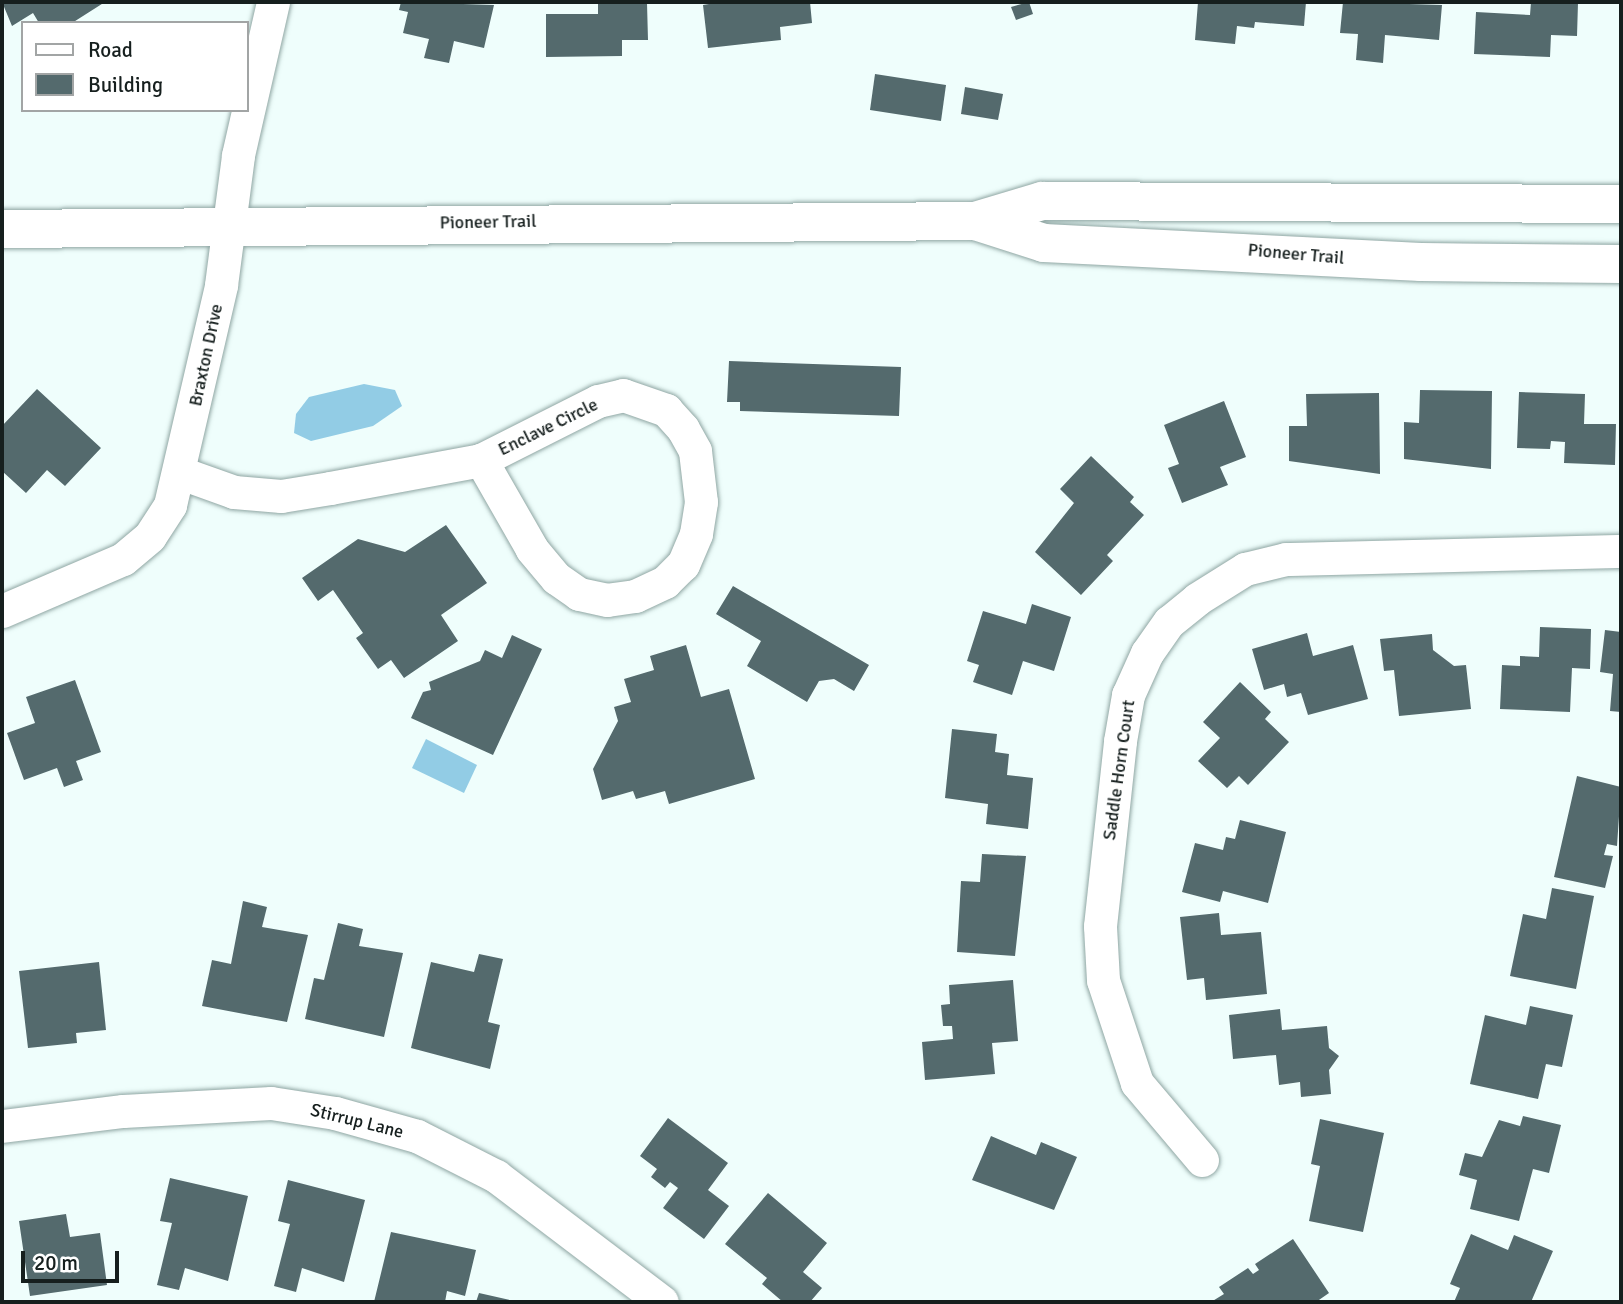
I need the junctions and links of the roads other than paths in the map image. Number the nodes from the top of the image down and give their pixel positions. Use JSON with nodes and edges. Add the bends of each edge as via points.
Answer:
{"nodes":[{"id":1,"x":273,"y":2,"type":"edge"},
{"id":2,"x":248,"y":111,"type":"edge"},
{"id":3,"x":248,"y":112,"type":"edge"},
{"id":4,"x":1621,"y":204,"type":"edge"},
{"id":5,"x":975,"y":220,"type":"junction"},
{"id":6,"x":2,"y":229,"type":"edge"},
{"id":7,"x":230,"y":230,"type":"junction"},
{"id":8,"x":1621,"y":264,"type":"edge"},
{"id":9,"x":481,"y":460,"type":"junction"},
{"id":10,"x":181,"y":473,"type":"junction"},
{"id":11,"x":1621,"y":551,"type":"edge"},
{"id":12,"x":2,"y":611,"type":"edge"},
{"id":13,"x":2,"y":1126,"type":"edge"},
{"id":14,"x":1202,"y":1160,"type":"dead end"},
{"id":15,"x":662,"y":1302,"type":"edge"}],
"edges":[{"from":1,"to":2,"type":"street","name":"Braxton Drive"},
{"from":3,"to":7,"type":"street","name":"Braxton Drive"},
{"from":4,"to":5,"type":"main road","name":"Pioneer Trail","via":[[1042,201]]},
{"from":5,"to":7,"type":"main road","name":"Pioneer Trail","via":[[468,221]]},
{"from":5,"to":8,"type":"main road","name":"Pioneer Trail","via":[[1044,243],[1421,262]]},
{"from":6,"to":7,"type":"main road","name":"Pioneer Trail"},
{"from":7,"to":10,"type":"street","name":"Braxton Drive"},
{"from":9,"to":9,"type":"street","name":"Enclave Circle","via":[[598,401],[623,395],[645,400],[666,410],[695,451],[701,502],[696,534],[683,564],[664,582],[635,596],[607,600],[579,594],[556,578],[532,549]]},
{"from":9,"to":10,"type":"street","name":"Enclave Circle","via":[[281,496],[234,492]]},
{"from":10,"to":12,"type":"street","name":"Braxton Drive","via":[[150,536],[123,559]]},
{"from":11,"to":14,"type":"street","name":"Saddle Horn Court","via":[[1286,559],[1245,569],[1196,599],[1169,622],[1147,653],[1128,695],[1120,741],[1100,926],[1103,980],[1137,1083]]},
{"from":13,"to":15,"type":"street","name":"Stirrup Lane","via":[[123,1111],[271,1103],[335,1113],[417,1136],[496,1176]]}]}
